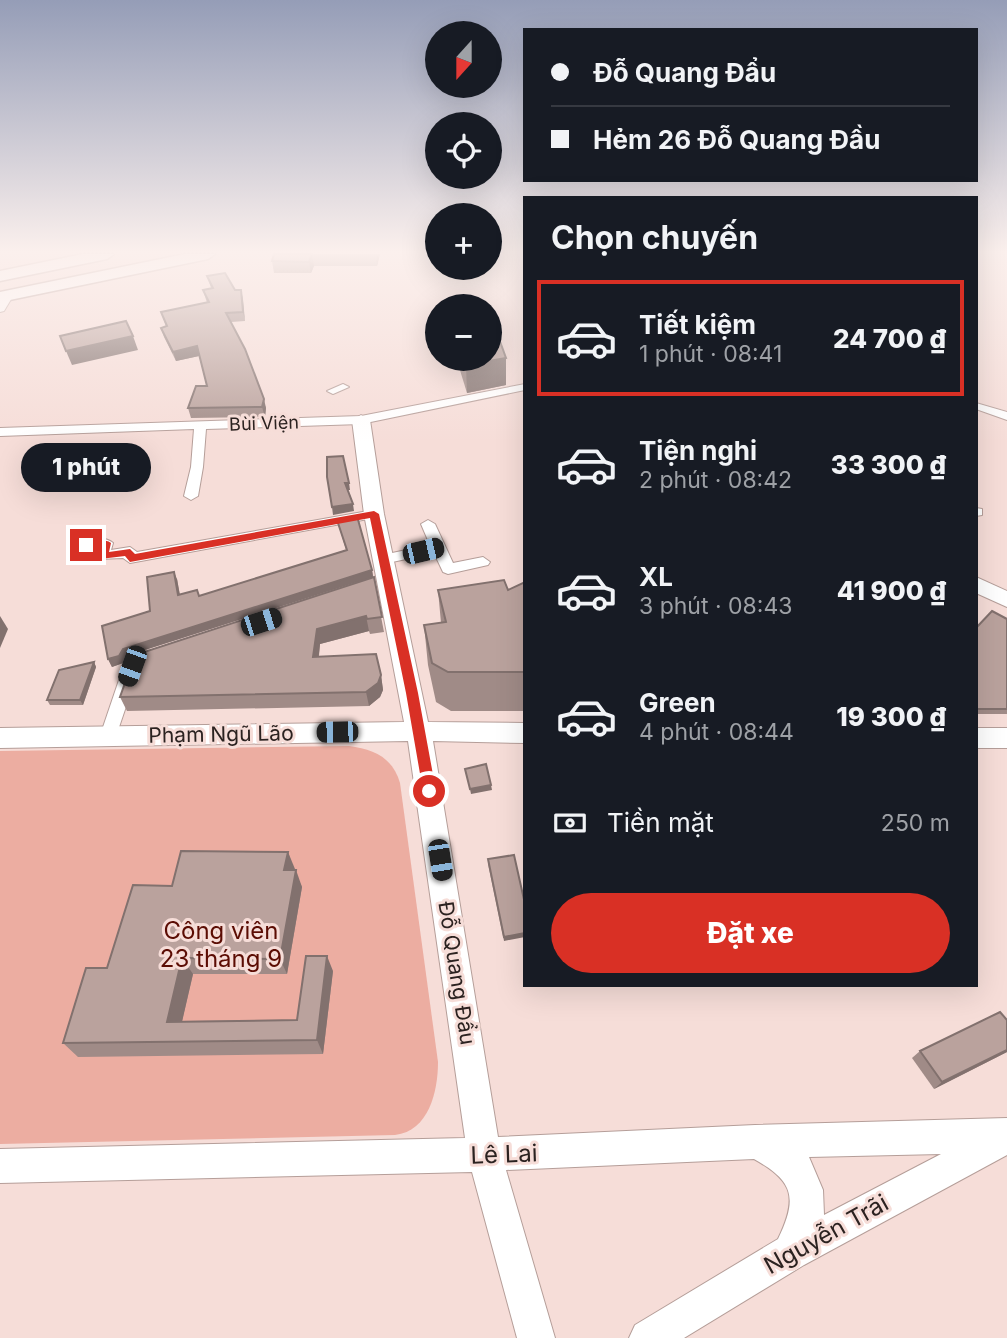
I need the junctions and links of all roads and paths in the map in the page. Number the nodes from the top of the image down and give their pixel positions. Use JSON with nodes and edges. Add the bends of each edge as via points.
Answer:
{"nodes":[{"id":1,"x":523,"y":387,"type":"edge"},
{"id":2,"x":980,"y":405,"type":"dead end"},
{"id":3,"x":1007,"y":416,"type":"edge"},
{"id":4,"x":361,"y":420,"type":"junction"},
{"id":5,"x":200,"y":425,"type":"junction"},
{"id":6,"x":0,"y":432,"type":"edge"},
{"id":7,"x":191,"y":496,"type":"dead end"},
{"id":8,"x":309,"y":509,"type":"dead end"},
{"id":9,"x":374,"y":514,"type":"junction"},
{"id":10,"x":313,"y":524,"type":"junction"},
{"id":11,"x":428,"y":524,"type":"dead end"},
{"id":12,"x":86,"y":545,"type":"dead end"},
{"id":13,"x":437,"y":548,"type":"junction"},
{"id":14,"x":383,"y":559,"type":"junction"},
{"id":15,"x":483,"y":562,"type":"dead end"},
{"id":16,"x":978,"y":585,"type":"edge"},
{"id":17,"x":1005,"y":595,"type":"edge"},
{"id":18,"x":133,"y":663,"type":"edge"},
{"id":19,"x":419,"y":732,"type":"junction"},
{"id":20,"x":523,"y":733,"type":"edge"},
{"id":21,"x":108,"y":736,"type":"junction"},
{"id":22,"x":0,"y":738,"type":"edge"},
{"id":23,"x":978,"y":738,"type":"edge"},
{"id":24,"x":1007,"y":738,"type":"edge"},
{"id":25,"x":1007,"y":1136,"type":"edge"},
{"id":26,"x":755,"y":1142,"type":"junction"},
{"id":27,"x":484,"y":1155,"type":"junction"},
{"id":28,"x":0,"y":1166,"type":"edge"},
{"id":29,"x":791,"y":1252,"type":"junction"},
{"id":30,"x":536,"y":1338,"type":"edge"},
{"id":31,"x":648,"y":1338,"type":"edge"}],
"edges":[{"from":1,"to":4,"type":"street","name":"Bùi Viện"},
{"from":2,"to":3,"type":"street"},
{"from":4,"to":5,"type":"street","name":"Bùi Viện"},
{"from":4,"to":9,"type":"main road","name":"Ðỗ Quang Ðẩu"},
{"from":5,"to":6,"type":"street","name":"Bùi Viện"},
{"from":5,"to":7,"type":"street"},
{"from":8,"to":10,"type":"street"},
{"from":9,"to":10,"type":"street"},
{"from":9,"to":14,"type":"main road","name":"Ðỗ Quang Ðẩu"},
{"from":10,"to":12,"type":"street","via":[[130,558],[130,552],[103,556],[106,543]]},
{"from":11,"to":13,"type":"street"},
{"from":13,"to":14,"type":"street"},
{"from":13,"to":15,"type":"street","via":[[448,569]]},
{"from":14,"to":19,"type":"main road","name":"Ðỗ Quang Ðẩu","via":[[382,583]]},
{"from":16,"to":17,"type":"main road"},
{"from":18,"to":21,"type":"street"},
{"from":19,"to":20,"type":"main road","name":"Phạm Ngũ Lão"},
{"from":19,"to":21,"type":"main road","name":"Phạm Ngũ Lão"},
{"from":19,"to":27,"type":"main road","name":"Ðỗ Quang Ðẩu"},
{"from":21,"to":22,"type":"main road","name":"Phạm Ngũ Lão"},
{"from":23,"to":24,"type":"main road"},
{"from":25,"to":26,"type":"main road","name":"Lê Lai"},
{"from":25,"to":29,"type":"main road","name":"Nguyễn Trãi"},
{"from":26,"to":27,"type":"main road","name":"Lê Lai"},
{"from":26,"to":29,"type":"main road","via":[[788,1158],[806,1190],[806,1220]]},
{"from":27,"to":28,"type":"main road","name":"Lê Lai"},
{"from":27,"to":30,"type":"main road","name":"Ðỗ Quang Ðẩu"},
{"from":29,"to":31,"type":"main road","name":"Nguyễn Trãi"}]}
